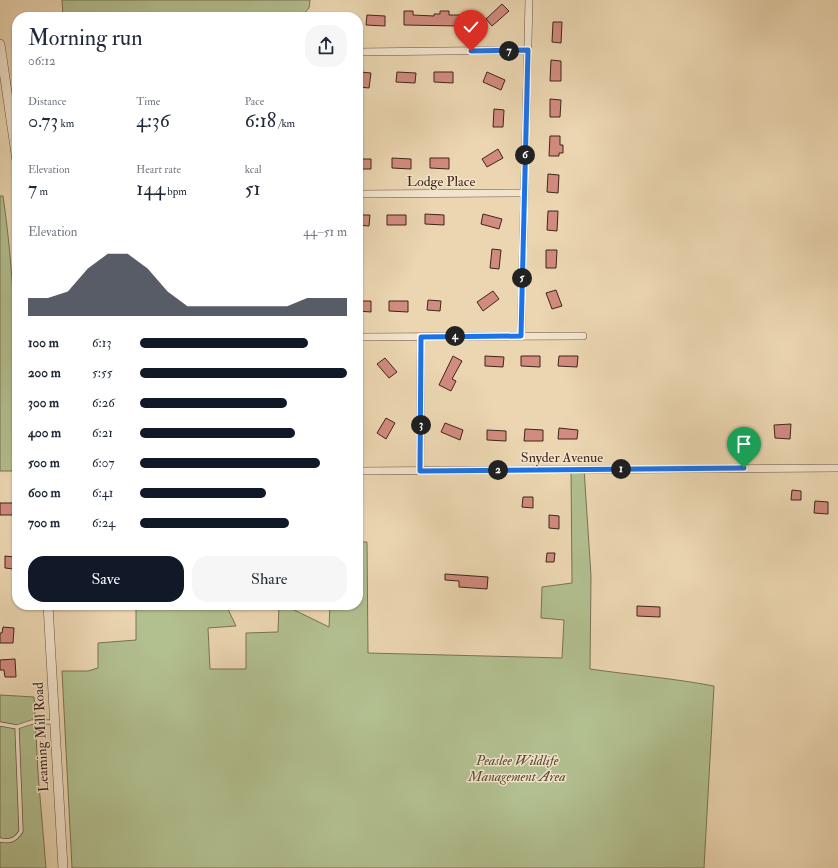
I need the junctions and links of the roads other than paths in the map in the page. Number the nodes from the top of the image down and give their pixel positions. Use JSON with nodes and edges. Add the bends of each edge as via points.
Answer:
{"nodes":[{"id":1,"x":529,"y":0,"type":"edge"},
{"id":2,"x":0,"y":44,"type":"edge"},
{"id":3,"x":528,"y":50,"type":"junction"},
{"id":4,"x":363,"y":52,"type":"edge"},
{"id":5,"x":12,"y":127,"type":"edge"},
{"id":6,"x":524,"y":193,"type":"junction"},
{"id":7,"x":363,"y":194,"type":"edge"},
{"id":8,"x":521,"y":336,"type":"junction"},
{"id":9,"x":583,"y":336,"type":"dead end"},
{"id":10,"x":363,"y":337,"type":"edge"},
{"id":11,"x":421,"y":337,"type":"junction"},
{"id":12,"x":838,"y":468,"type":"edge"},
{"id":13,"x":363,"y":471,"type":"edge"},
{"id":14,"x":420,"y":471,"type":"junction"},
{"id":15,"x":48,"y":610,"type":"edge"},
{"id":16,"x":54,"y":722,"type":"junction"},
{"id":17,"x":0,"y":724,"type":"edge"},
{"id":18,"x":17,"y":727,"type":"junction"},
{"id":19,"x":0,"y":840,"type":"edge"},
{"id":20,"x":63,"y":868,"type":"edge"}],
"edges":[{"from":1,"to":3,"type":"street"},
{"from":2,"to":5,"type":"street"},
{"from":3,"to":4,"type":"street"},
{"from":3,"to":6,"type":"street"},
{"from":6,"to":7,"type":"street","name":"Lodge Place"},
{"from":6,"to":8,"type":"street"},
{"from":8,"to":9,"type":"street"},
{"from":8,"to":11,"type":"street"},
{"from":10,"to":11,"type":"street"},
{"from":11,"to":14,"type":"street"},
{"from":12,"to":14,"type":"street","name":"Snyder Avenue"},
{"from":13,"to":14,"type":"street","name":"Snyder Avenue"},
{"from":15,"to":16,"type":"street","name":"Leaming Mill Road"},
{"from":16,"to":18,"type":"lane","via":[[32,722]]},
{"from":16,"to":20,"type":"street","name":"Leaming Mill Road"},
{"from":17,"to":18,"type":"lane"},
{"from":18,"to":19,"type":"lane","via":[[21,831],[18,837],[12,840]]}]}
